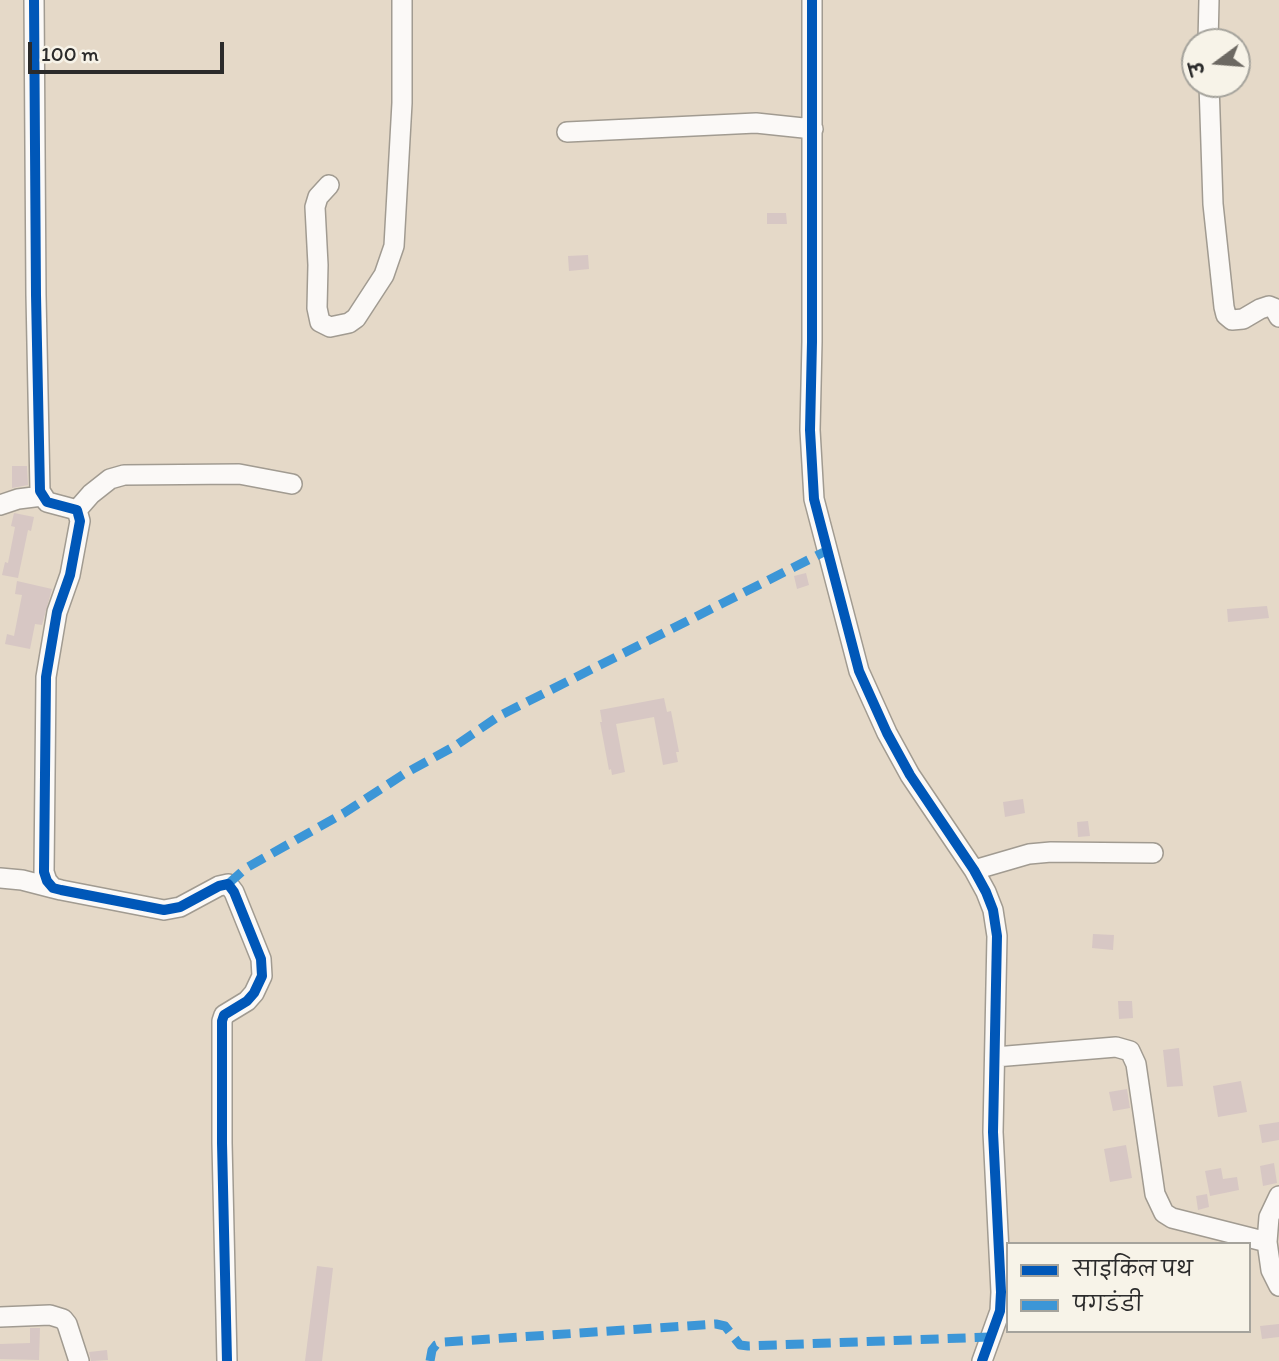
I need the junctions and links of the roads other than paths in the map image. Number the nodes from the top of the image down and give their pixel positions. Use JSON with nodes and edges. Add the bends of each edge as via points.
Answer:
{"nodes":[{"id":1,"x":34,"y":0,"type":"edge"},
{"id":2,"x":402,"y":0,"type":"edge"},
{"id":3,"x":812,"y":0,"type":"edge"},
{"id":4,"x":1209,"y":0,"type":"edge"},
{"id":5,"x":1208,"y":28,"type":"edge"},
{"id":6,"x":1209,"y":98,"type":"edge"},
{"id":7,"x":813,"y":129,"type":"junction"},
{"id":8,"x":566,"y":132,"type":"dead end"},
{"id":9,"x":329,"y":185,"type":"dead end"},
{"id":10,"x":1279,"y":317,"type":"edge"},
{"id":11,"x":292,"y":484,"type":"dead end"},
{"id":12,"x":41,"y":496,"type":"junction"},
{"id":13,"x":0,"y":505,"type":"edge"},
{"id":14,"x":77,"y":510,"type":"junction"},
{"id":15,"x":1153,"y":853,"type":"dead end"},
{"id":16,"x":974,"y":870,"type":"junction"},
{"id":17,"x":0,"y":878,"type":"edge"},
{"id":18,"x":53,"y":888,"type":"junction"},
{"id":19,"x":995,"y":1057,"type":"junction"},
{"id":20,"x":1279,"y":1196,"type":"edge"},
{"id":21,"x":1266,"y":1242,"type":"junction"},
{"id":22,"x":1279,"y":1286,"type":"edge"},
{"id":23,"x":0,"y":1317,"type":"edge"},
{"id":24,"x":79,"y":1361,"type":"edge"},
{"id":25,"x":227,"y":1361,"type":"edge"},
{"id":26,"x":982,"y":1361,"type":"edge"}],
"edges":[{"from":1,"to":12,"type":"street"},
{"from":2,"to":9,"type":"street","via":[[394,246],[384,275],[356,318],[330,327],[320,322],[317,308],[314,207]]},
{"from":3,"to":7,"type":"street"},
{"from":4,"to":5,"type":"street"},
{"from":6,"to":10,"type":"street","via":[[1213,204],[1226,315],[1243,319],[1269,306]]},
{"from":7,"to":8,"type":"street","via":[[756,123]]},
{"from":7,"to":16,"type":"street","via":[[810,430],[820,529],[872,703],[910,775]]},
{"from":11,"to":14,"type":"street","via":[[239,474],[124,475],[110,479]]},
{"from":12,"to":13,"type":"street"},
{"from":12,"to":14,"type":"street","via":[[50,504]]},
{"from":14,"to":18,"type":"street","via":[[80,522],[46,677],[43,858]]},
{"from":15,"to":16,"type":"street","via":[[1040,853]]},
{"from":16,"to":19,"type":"street","via":[[993,910],[997,936]]},
{"from":17,"to":18,"type":"street"},
{"from":18,"to":25,"type":"street","via":[[171,910],[228,884],[261,959],[262,976],[254,993],[222,1021]]},
{"from":19,"to":21,"type":"street","via":[[1116,1047],[1130,1051],[1136,1064],[1155,1194],[1164,1213]]},
{"from":19,"to":26,"type":"street","via":[[993,1132],[1001,1293],[1000,1311]]},
{"from":20,"to":21,"type":"street","via":[[1269,1217]]},
{"from":21,"to":22,"type":"street"},
{"from":23,"to":24,"type":"street","via":[[50,1315],[63,1319]]}]}
